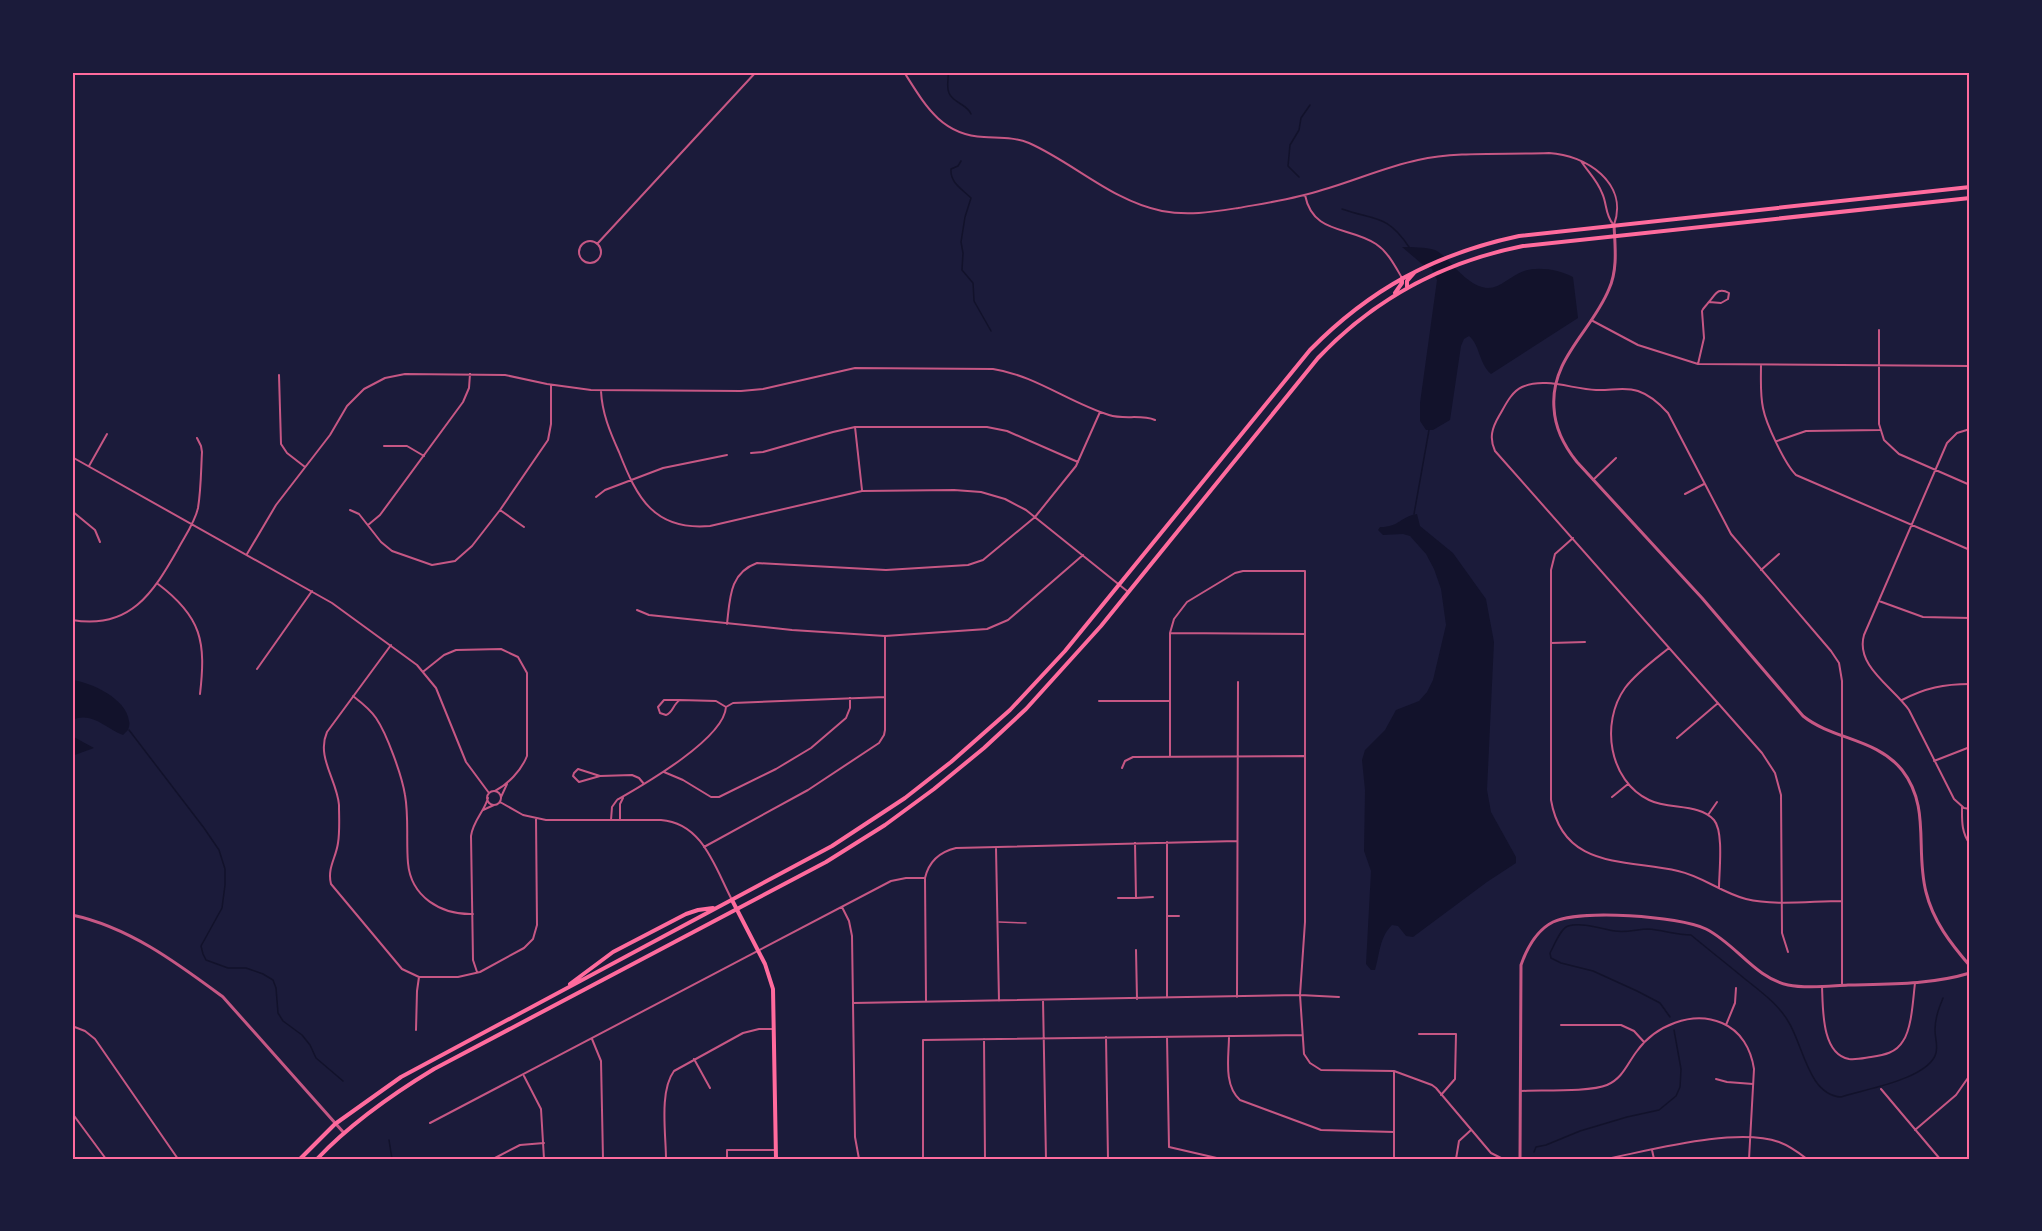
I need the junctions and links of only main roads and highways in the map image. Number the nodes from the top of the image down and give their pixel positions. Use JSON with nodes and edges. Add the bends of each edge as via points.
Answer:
{"nodes":[{"id":1,"x":1970,"y":187,"type":"edge"},
{"id":2,"x":1930,"y":192,"type":"junction"},
{"id":3,"x":1970,"y":198,"type":"edge"},
{"id":4,"x":1931,"y":202,"type":"junction"},
{"id":5,"x":1419,"y":269,"type":"junction"},
{"id":6,"x":1402,"y":278,"type":"junction"},
{"id":7,"x":1407,"y":287,"type":"junction"},
{"id":8,"x":1392,"y":296,"type":"junction"},
{"id":9,"x":951,"y":762,"type":"junction"},
{"id":10,"x":958,"y":770,"type":"junction"},
{"id":11,"x":732,"y":900,"type":"junction"},
{"id":12,"x":717,"y":908,"type":"junction"},
{"id":13,"x":737,"y":909,"type":"junction"},
{"id":14,"x":561,"y":991,"type":"junction"},
{"id":15,"x":300,"y":1159,"type":"edge"},
{"id":16,"x":316,"y":1159,"type":"edge"},
{"id":17,"x":776,"y":1159,"type":"edge"}],
"edges":[{"from":1,"to":2,"type":"main road"},
{"from":2,"to":4,"type":"main road"},
{"from":2,"to":5,"type":"main road","via":[[1507,238]]},
{"from":3,"to":4,"type":"main road"},
{"from":4,"to":7,"type":"main road","via":[[1540,244],[1487,254]]},
{"from":5,"to":6,"type":"main road"},
{"from":5,"to":7,"type":"main road","via":[[1407,281]]},
{"from":6,"to":8,"type":"main road"},
{"from":6,"to":9,"type":"main road","via":[[1362,303],[1310,350],[1073,642],[1031,689]]},
{"from":7,"to":8,"type":"main road"},
{"from":8,"to":10,"type":"main road","via":[[1352,325],[1318,358],[1082,648],[1044,691]]},
{"from":9,"to":10,"type":"main road"},
{"from":9,"to":11,"type":"main road","via":[[850,835]]},
{"from":10,"to":13,"type":"main road","via":[[861,841]]},
{"from":11,"to":12,"type":"main road"},
{"from":11,"to":13,"type":"main road"},
{"from":12,"to":14,"type":"main road"},
{"from":12,"to":14,"type":"main road","via":[[691,911],[613,952]]},
{"from":13,"to":16,"type":"main road","via":[[434,1069],[382,1102]]},
{"from":13,"to":17,"type":"main road","via":[[771,980]]},
{"from":14,"to":15,"type":"main road","via":[[388,1085],[335,1124]]}]}
